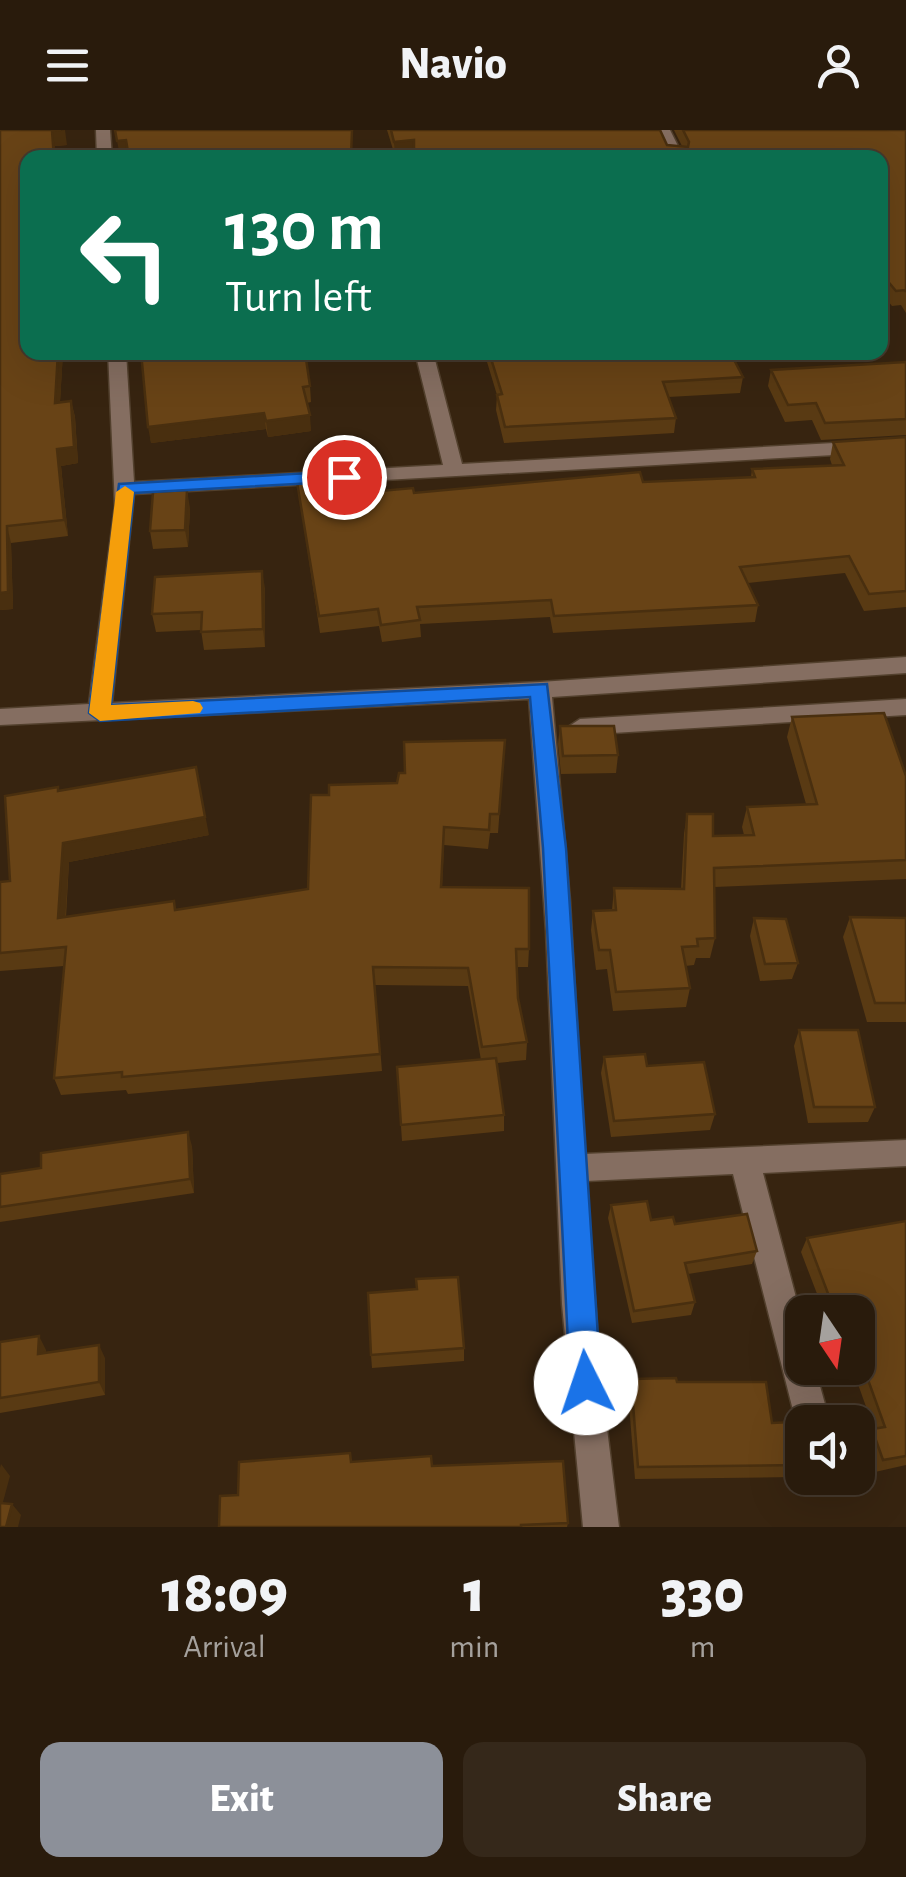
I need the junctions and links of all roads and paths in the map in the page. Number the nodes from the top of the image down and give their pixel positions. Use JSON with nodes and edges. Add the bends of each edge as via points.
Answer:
{"nodes":[{"id":1,"x":118,"y":360,"type":"edge"},
{"id":2,"x":426,"y":360,"type":"edge"},
{"id":3,"x":906,"y":444,"type":"edge"},
{"id":4,"x":454,"y":471,"type":"junction"},
{"id":5,"x":126,"y":488,"type":"junction"},
{"id":6,"x":906,"y":665,"type":"edge"},
{"id":7,"x":840,"y":669,"type":"junction"},
{"id":8,"x":540,"y":690,"type":"junction"},
{"id":9,"x":906,"y":707,"type":"edge"},
{"id":10,"x":858,"y":711,"type":"junction"},
{"id":11,"x":100,"y":713,"type":"junction"},
{"id":12,"x":0,"y":717,"type":"edge"},
{"id":13,"x":540,"y":730,"type":"junction"},
{"id":14,"x":906,"y":1153,"type":"edge"},
{"id":15,"x":744,"y":1159,"type":"junction"},
{"id":16,"x":570,"y":1168,"type":"junction"},
{"id":17,"x":809,"y":1405,"type":"edge"},
{"id":18,"x":601,"y":1527,"type":"edge"}],
"edges":[{"from":1,"to":5,"type":"street"},
{"from":2,"to":4,"type":"street"},
{"from":3,"to":4,"type":"street"},
{"from":4,"to":5,"type":"street"},
{"from":5,"to":11,"type":"street"},
{"from":6,"to":7,"type":"street"},
{"from":7,"to":8,"type":"street"},
{"from":7,"to":10,"type":"street"},
{"from":8,"to":11,"type":"street"},
{"from":8,"to":13,"type":"street"},
{"from":9,"to":10,"type":"street"},
{"from":10,"to":13,"type":"street"},
{"from":11,"to":12,"type":"street"},
{"from":13,"to":16,"type":"street","via":[[555,848]]},
{"from":14,"to":15,"type":"street"},
{"from":15,"to":16,"type":"street"},
{"from":15,"to":17,"type":"street"},
{"from":16,"to":18,"type":"street"}]}
